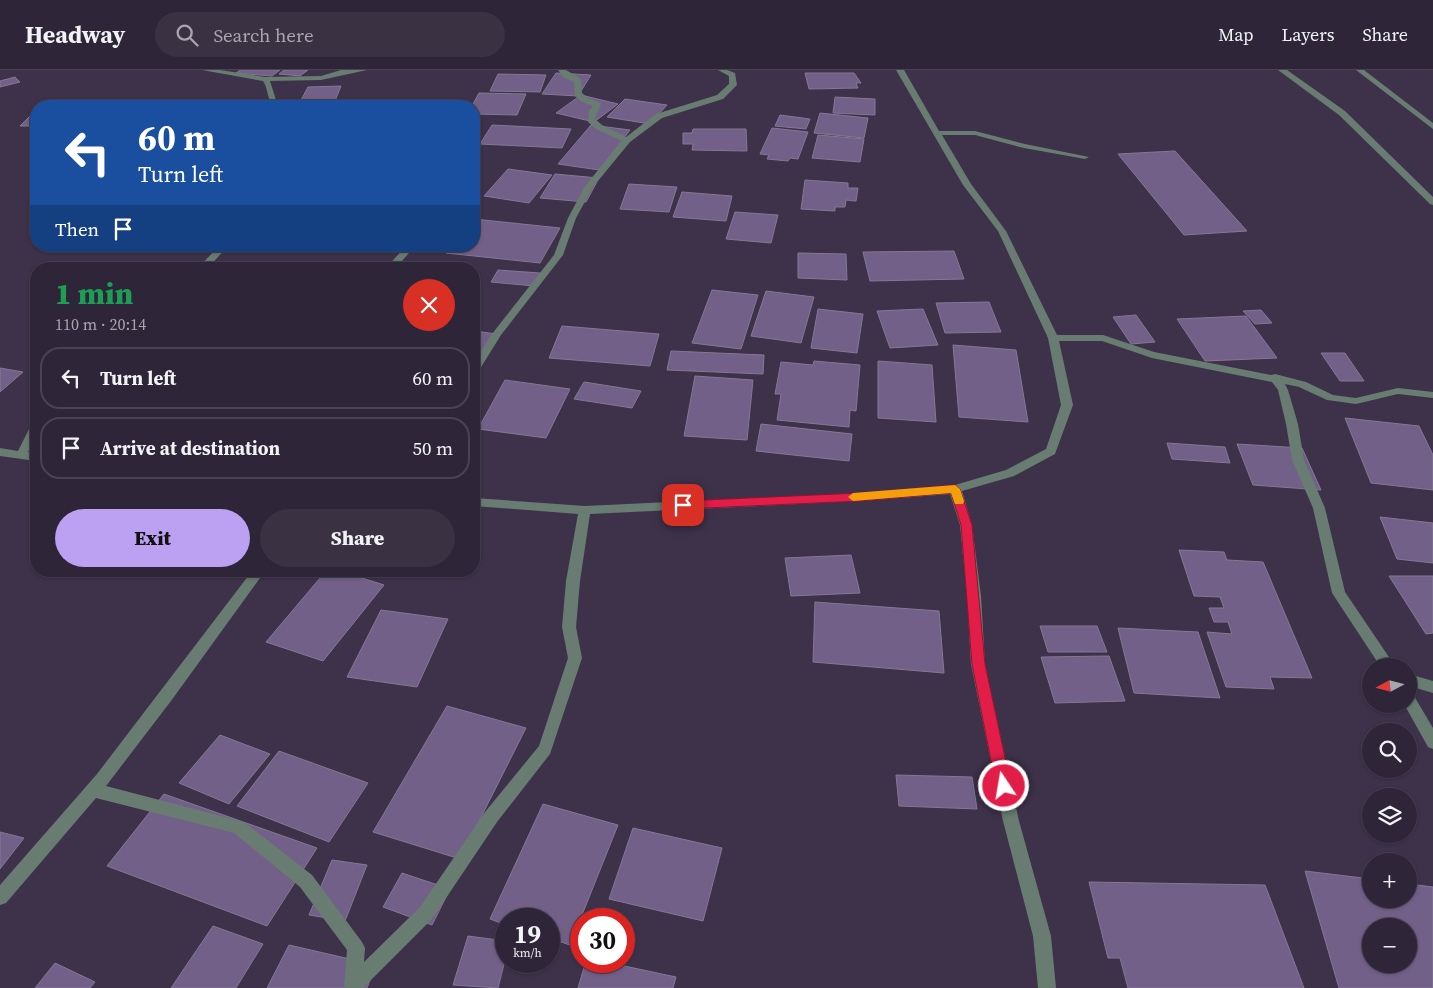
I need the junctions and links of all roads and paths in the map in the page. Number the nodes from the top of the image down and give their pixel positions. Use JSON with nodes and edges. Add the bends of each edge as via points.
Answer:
{"nodes":[{"id":1,"x":206,"y":70,"type":"edge"},
{"id":2,"x":363,"y":70,"type":"edge"},
{"id":3,"x":562,"y":70,"type":"edge"},
{"id":4,"x":722,"y":70,"type":"edge"},
{"id":5,"x":900,"y":70,"type":"edge"},
{"id":6,"x":1282,"y":70,"type":"edge"},
{"id":7,"x":1360,"y":70,"type":"edge"},
{"id":8,"x":265,"y":78,"type":"junction"},
{"id":9,"x":273,"y":100,"type":"edge"},
{"id":10,"x":1433,"y":128,"type":"edge"},
{"id":11,"x":936,"y":133,"type":"junction"},
{"id":12,"x":627,"y":140,"type":"junction"},
{"id":13,"x":1084,"y":156,"type":"dead end"},
{"id":14,"x":1433,"y":202,"type":"edge"},
{"id":15,"x":218,"y":252,"type":"edge"},
{"id":16,"x":406,"y":252,"type":"edge"},
{"id":17,"x":209,"y":262,"type":"edge"},
{"id":18,"x":396,"y":262,"type":"edge"},
{"id":19,"x":1053,"y":338,"type":"junction"},
{"id":20,"x":480,"y":361,"type":"edge"},
{"id":21,"x":1275,"y":377,"type":"junction"},
{"id":22,"x":1433,"y":395,"type":"edge"},
{"id":23,"x":30,"y":438,"type":"edge"},
{"id":24,"x":0,"y":452,"type":"edge"},
{"id":25,"x":21,"y":455,"type":"junction"},
{"id":26,"x":30,"y":456,"type":"edge"},
{"id":27,"x":955,"y":489,"type":"junction"},
{"id":28,"x":480,"y":502,"type":"edge"},
{"id":29,"x":584,"y":510,"type":"junction"},
{"id":30,"x":255,"y":577,"type":"edge"},
{"id":31,"x":1383,"y":658,"type":"edge"},
{"id":32,"x":1418,"y":684,"type":"edge"},
{"id":33,"x":1433,"y":687,"type":"edge"},
{"id":34,"x":1416,"y":713,"type":"edge"},
{"id":35,"x":1433,"y":742,"type":"edge"},
{"id":36,"x":92,"y":790,"type":"junction"},
{"id":37,"x":0,"y":896,"type":"edge"},
{"id":38,"x":353,"y":987,"type":"edge"},
{"id":39,"x":1047,"y":988,"type":"edge"}],
"edges":[{"from":1,"to":8,"type":"street"},
{"from":2,"to":8,"type":"street","via":[[321,78]]},
{"from":3,"to":12,"type":"street","via":[[578,81],[578,94],[598,105],[591,120]]},
{"from":4,"to":12,"type":"street","via":[[732,75],[733,85],[720,97],[659,116]]},
{"from":5,"to":11,"type":"street"},
{"from":6,"to":14,"type":"street","via":[[1342,114]]},
{"from":7,"to":10,"type":"street"},
{"from":8,"to":9,"type":"street"},
{"from":11,"to":13,"type":"street","via":[[975,133],[1024,146]]},
{"from":11,"to":19,"type":"street","via":[[967,186],[1002,231]]},
{"from":12,"to":20,"type":"street","via":[[589,186],[558,255]]},
{"from":15,"to":17,"type":"street"},
{"from":16,"to":18,"type":"street"},
{"from":19,"to":21,"type":"street","via":[[1102,338],[1152,355]]},
{"from":19,"to":27,"type":"street","via":[[1067,405],[1051,451],[1010,473]]},
{"from":21,"to":22,"type":"street","via":[[1302,384],[1331,398],[1356,400],[1398,391]]},
{"from":21,"to":31,"type":"street","via":[[1283,390],[1298,460],[1319,508],[1339,593]]},
{"from":23,"to":25,"type":"street"},
{"from":24,"to":25,"type":"street"},
{"from":25,"to":26,"type":"street"},
{"from":27,"to":29,"type":"street","via":[[860,497]]},
{"from":27,"to":39,"type":"street","via":[[966,525],[978,664],[1011,821],[1042,936]]},
{"from":28,"to":29,"type":"street"},
{"from":29,"to":38,"type":"street","via":[[569,627],[575,658],[546,749],[491,817],[426,913]]},
{"from":30,"to":36,"type":"street","via":[[152,717]]},
{"from":32,"to":33,"type":"street"},
{"from":34,"to":35,"type":"street"},
{"from":36,"to":37,"type":"street"},
{"from":36,"to":38,"type":"street","via":[[238,827],[306,881],[356,948]]}]}
